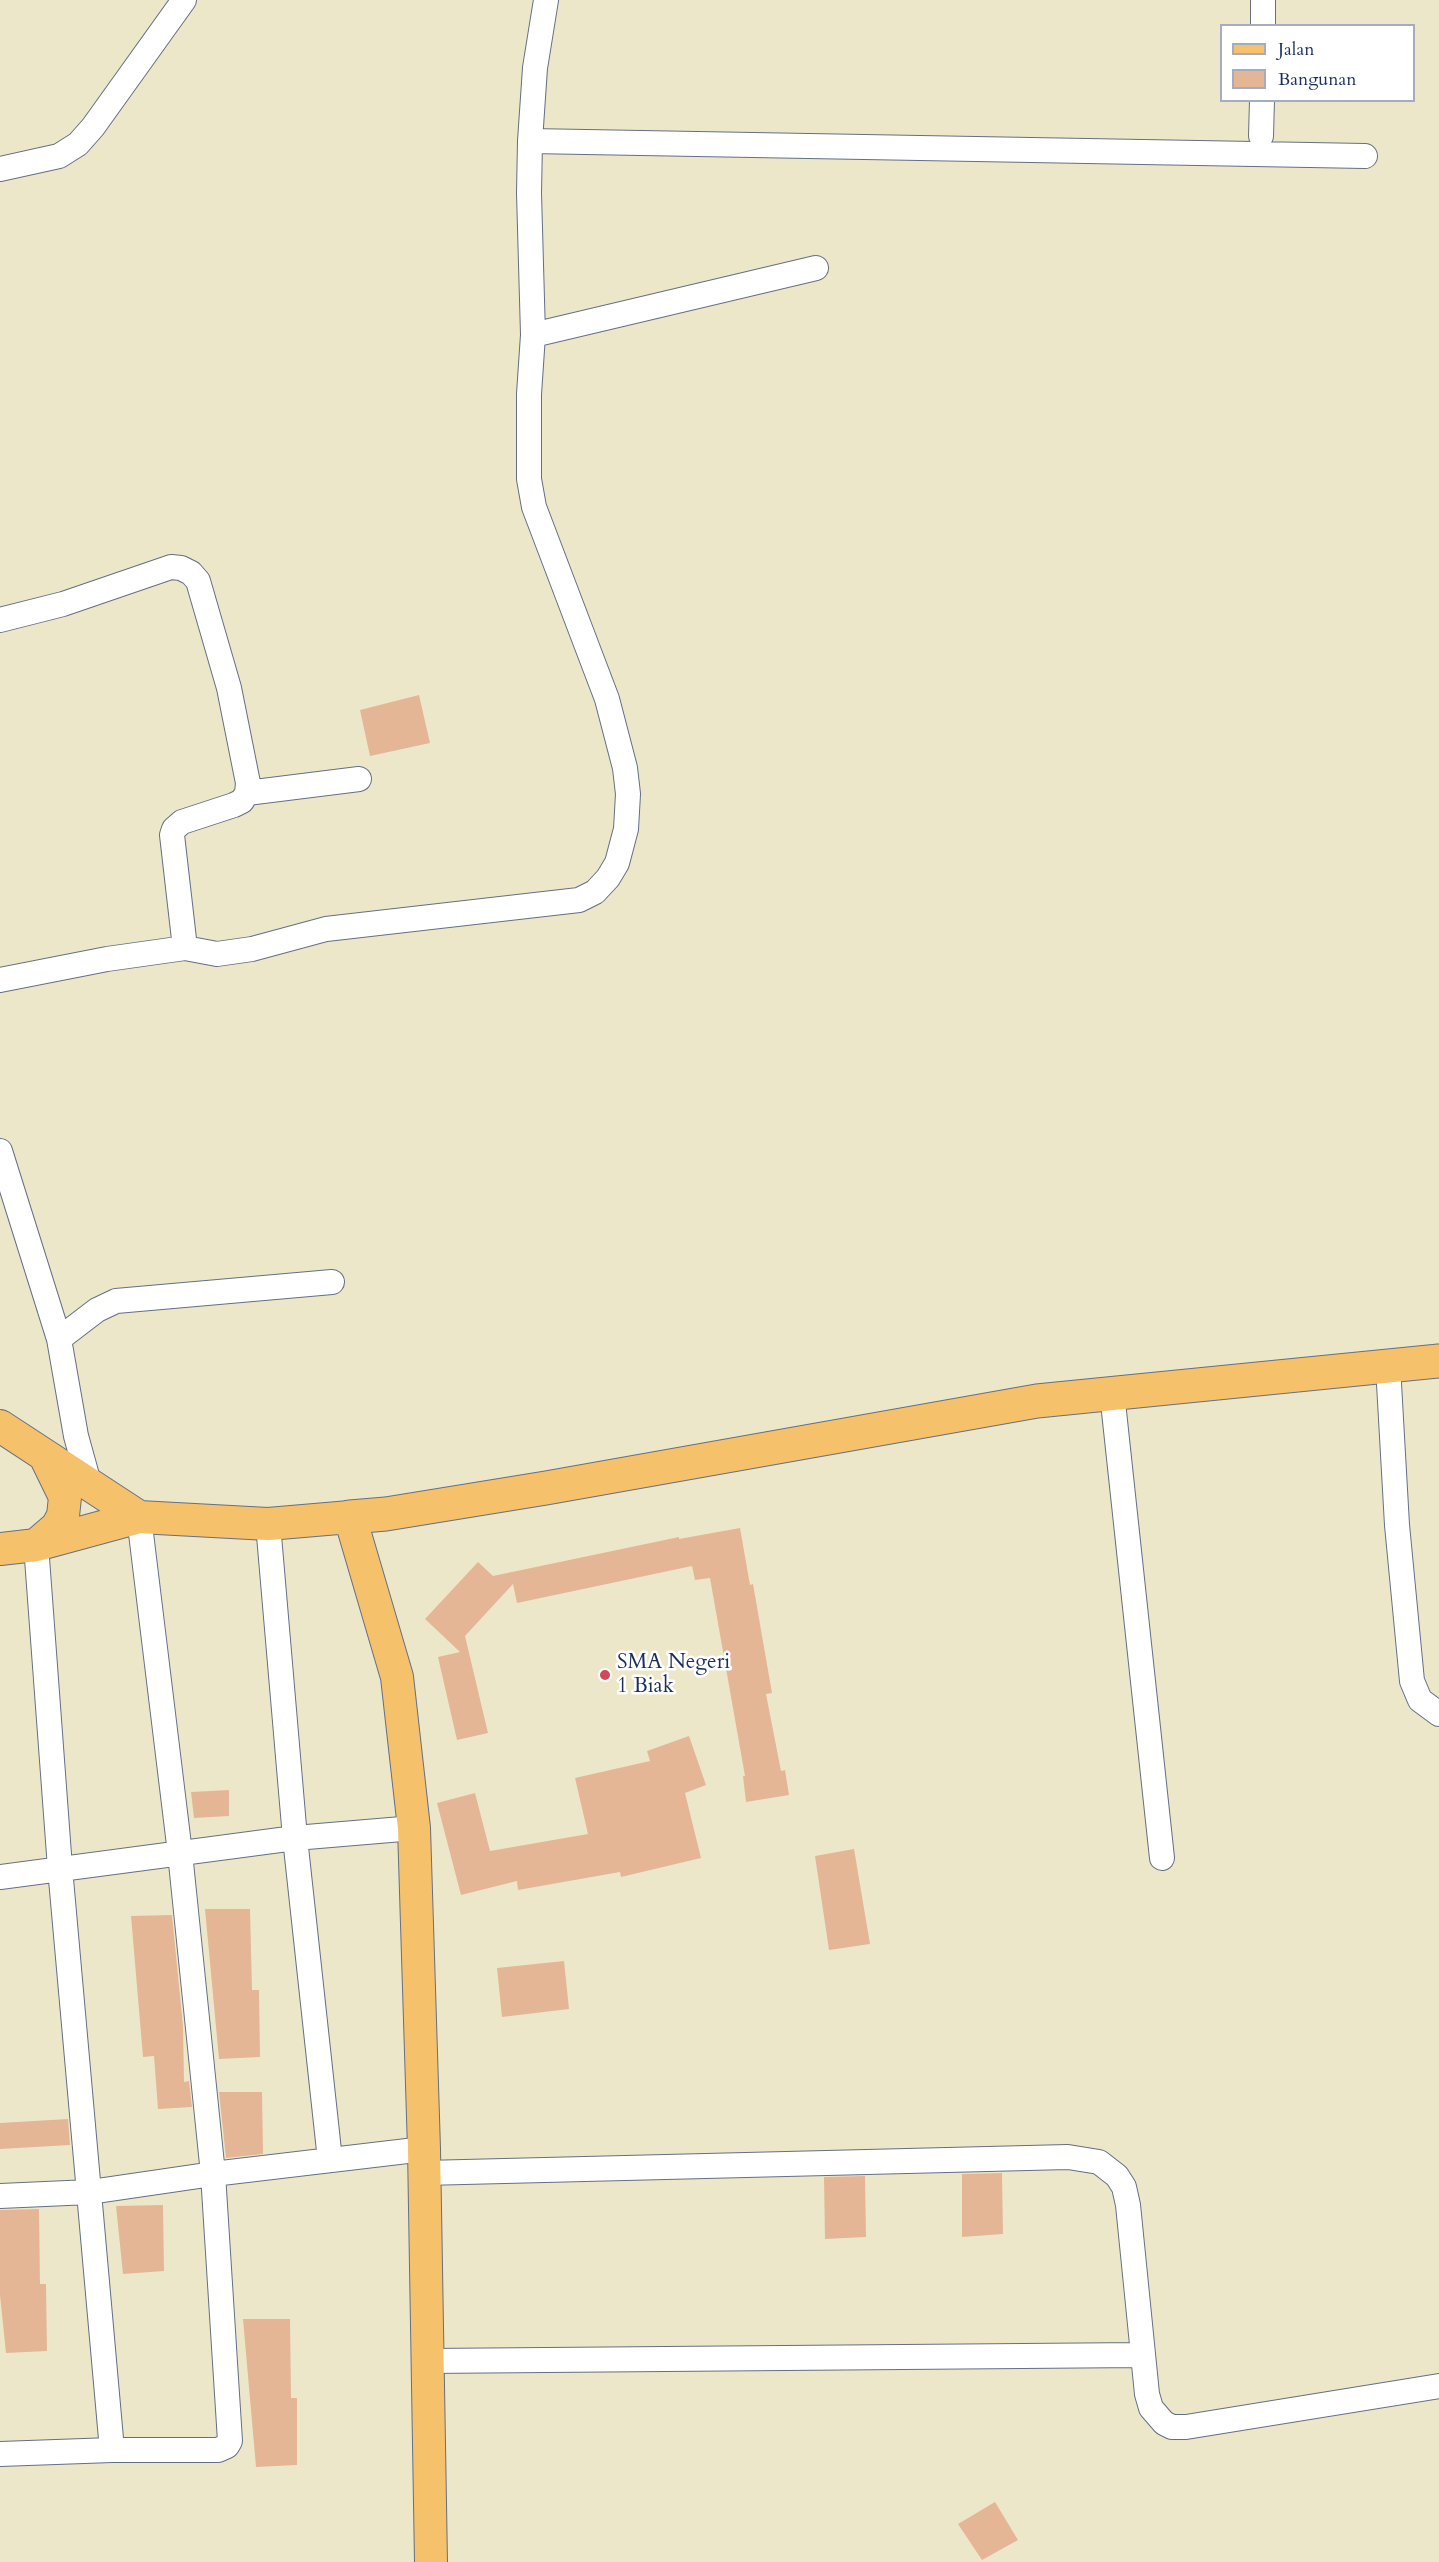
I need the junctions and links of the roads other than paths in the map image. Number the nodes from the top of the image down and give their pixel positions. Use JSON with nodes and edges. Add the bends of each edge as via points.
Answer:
{"nodes":[{"id":1,"x":184,"y":0,"type":"edge"},
{"id":2,"x":546,"y":0,"type":"edge"},
{"id":3,"x":1263,"y":0,"type":"edge"},
{"id":4,"x":1263,"y":24,"type":"edge"},
{"id":5,"x":1262,"y":102,"type":"edge"},
{"id":6,"x":1261,"y":136,"type":"dead end"},
{"id":7,"x":530,"y":141,"type":"junction"},
{"id":8,"x":1365,"y":156,"type":"dead end"},
{"id":9,"x":0,"y":169,"type":"edge"},
{"id":10,"x":816,"y":268,"type":"dead end"},
{"id":11,"x":533,"y":335,"type":"junction"},
{"id":12,"x":0,"y":620,"type":"edge"},
{"id":13,"x":359,"y":779,"type":"dead end"},
{"id":14,"x":247,"y":793,"type":"junction"},
{"id":15,"x":185,"y":948,"type":"junction"},
{"id":16,"x":0,"y":980,"type":"edge"},
{"id":17,"x":0,"y":1151,"type":"edge"},
{"id":18,"x":332,"y":1282,"type":"dead end"},
{"id":19,"x":59,"y":1339,"type":"junction"},
{"id":20,"x":1439,"y":1361,"type":"edge"},
{"id":21,"x":1388,"y":1366,"type":"junction"},
{"id":22,"x":1112,"y":1393,"type":"junction"},
{"id":23,"x":0,"y":1426,"type":"edge"},
{"id":24,"x":46,"y":1458,"type":"junction"},
{"id":25,"x":88,"y":1483,"type":"junction"},
{"id":26,"x":139,"y":1517,"type":"junction"},
{"id":27,"x":350,"y":1517,"type":"junction"},
{"id":28,"x":268,"y":1524,"type":"junction"},
{"id":29,"x":36,"y":1545,"type":"junction"},
{"id":30,"x":0,"y":1549,"type":"edge"},
{"id":31,"x":1439,"y":1714,"type":"edge"},
{"id":32,"x":414,"y":1827,"type":"junction"},
{"id":33,"x":296,"y":1838,"type":"junction"},
{"id":34,"x":180,"y":1854,"type":"junction"},
{"id":35,"x":1162,"y":1858,"type":"dead end"},
{"id":36,"x":60,"y":1868,"type":"junction"},
{"id":37,"x":0,"y":1877,"type":"edge"},
{"id":38,"x":330,"y":2160,"type":"junction"},
{"id":39,"x":424,"y":2161,"type":"junction"},
{"id":40,"x":213,"y":2174,"type":"junction"},
{"id":41,"x":90,"y":2192,"type":"junction"},
{"id":42,"x":0,"y":2196,"type":"edge"},
{"id":43,"x":1141,"y":2355,"type":"junction"},
{"id":44,"x":427,"y":2361,"type":"junction"},
{"id":45,"x":1439,"y":2386,"type":"edge"},
{"id":46,"x":112,"y":2450,"type":"junction"},
{"id":47,"x":0,"y":2454,"type":"edge"},
{"id":48,"x":431,"y":2562,"type":"edge"}],
"edges":[{"from":1,"to":9,"type":"street","via":[[78,144],[59,156]]},
{"from":2,"to":7,"type":"street","via":[[535,68]]},
{"from":3,"to":4,"type":"street"},
{"from":5,"to":6,"type":"street"},
{"from":7,"to":8,"type":"street"},
{"from":7,"to":11,"type":"street"},
{"from":10,"to":11,"type":"street"},
{"from":11,"to":15,"type":"street","via":[[529,406],[534,507],[607,699],[625,768],[626,829],[617,863],[595,891],[579,900],[326,928],[235,952],[217,954]]},
{"from":12,"to":14,"type":"street","via":[[63,604],[171,567],[191,573],[203,592],[229,688]]},
{"from":13,"to":14,"type":"street"},
{"from":14,"to":15,"type":"street","via":[[234,805],[182,822],[174,829]]},
{"from":15,"to":16,"type":"street","via":[[107,958]]},
{"from":17,"to":19,"type":"street"},
{"from":18,"to":19,"type":"street","via":[[116,1301],[97,1310]]},
{"from":19,"to":25,"type":"street"},
{"from":20,"to":21,"type":"highway"},
{"from":21,"to":22,"type":"highway"},
{"from":21,"to":31,"type":"street","via":[[1397,1525],[1412,1681],[1420,1700]]},
{"from":22,"to":27,"type":"highway","via":[[1036,1401],[523,1491]]},
{"from":22,"to":35,"type":"street"},
{"from":23,"to":24,"type":"main road"},
{"from":24,"to":25,"type":"main road"},
{"from":24,"to":29,"type":"main road","via":[[65,1497],[63,1516],[57,1527]]},
{"from":25,"to":26,"type":"main road"},
{"from":26,"to":28,"type":"main road"},
{"from":26,"to":29,"type":"main road"},
{"from":26,"to":34,"type":"street"},
{"from":27,"to":28,"type":"main road"},
{"from":27,"to":32,"type":"main road","via":[[397,1677]]},
{"from":28,"to":33,"type":"street"},
{"from":29,"to":30,"type":"main road"},
{"from":29,"to":36,"type":"street"},
{"from":32,"to":33,"type":"street"},
{"from":32,"to":39,"type":"main road"},
{"from":33,"to":34,"type":"street"},
{"from":33,"to":38,"type":"street"},
{"from":34,"to":36,"type":"street"},
{"from":34,"to":40,"type":"street"},
{"from":36,"to":37,"type":"street"},
{"from":36,"to":41,"type":"street"},
{"from":38,"to":39,"type":"street"},
{"from":38,"to":40,"type":"street"},
{"from":39,"to":43,"type":"street","via":[[1068,2157],[1099,2162],[1117,2176],[1128,2205]]},
{"from":39,"to":44,"type":"main road"},
{"from":40,"to":41,"type":"street"},
{"from":40,"to":46,"type":"street","via":[[230,2441],[218,2450]]},
{"from":41,"to":42,"type":"street"},
{"from":41,"to":46,"type":"street"},
{"from":43,"to":44,"type":"street"},
{"from":43,"to":45,"type":"street","via":[[1151,2408],[1172,2427]]},
{"from":44,"to":48,"type":"main road"},
{"from":46,"to":47,"type":"street"}]}
